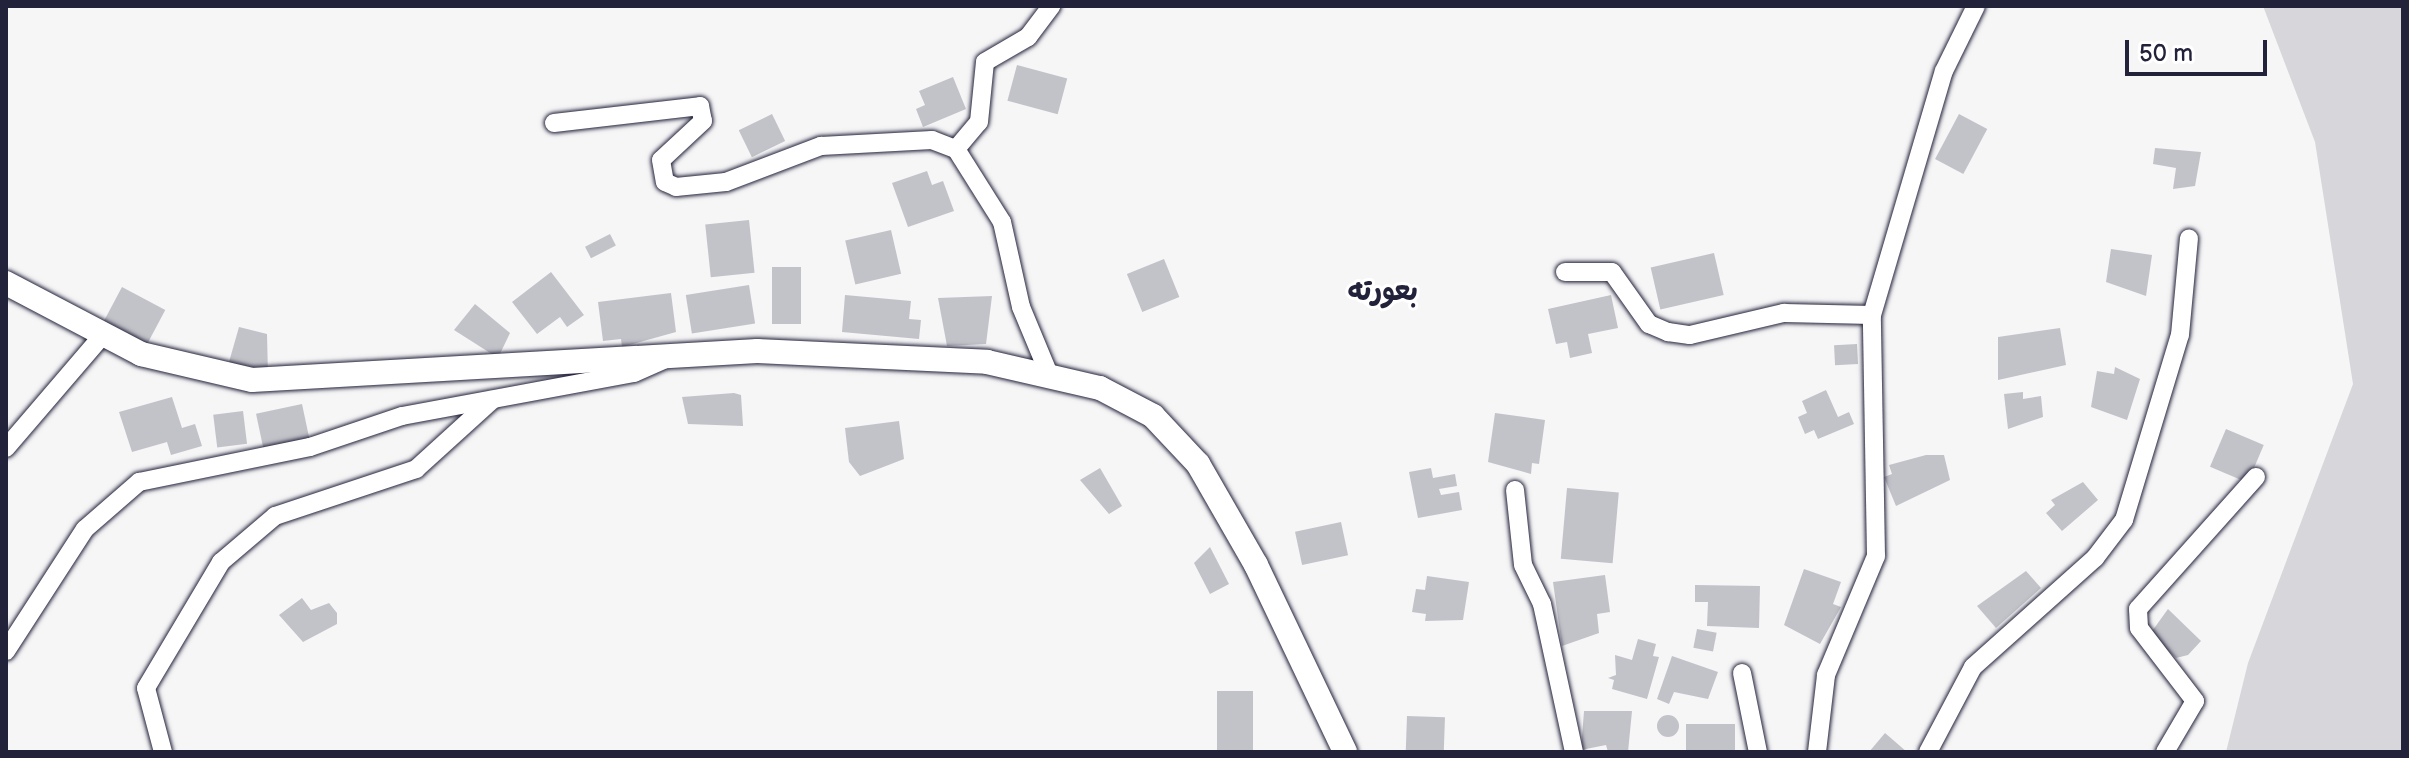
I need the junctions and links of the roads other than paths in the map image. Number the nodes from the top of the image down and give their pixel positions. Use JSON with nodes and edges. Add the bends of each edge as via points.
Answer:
{"nodes":[{"id":1,"x":1051,"y":6,"type":"edge"},
{"id":2,"x":1976,"y":6,"type":"edge"},
{"id":3,"x":554,"y":123,"type":"dead end"},
{"id":4,"x":956,"y":149,"type":"junction"},
{"id":5,"x":2189,"y":238,"type":"dead end"},
{"id":6,"x":1565,"y":272,"type":"dead end"},
{"id":7,"x":6,"y":283,"type":"edge"},
{"id":8,"x":1872,"y":315,"type":"junction"},
{"id":9,"x":102,"y":336,"type":"junction"},
{"id":10,"x":690,"y":351,"type":"junction"},
{"id":11,"x":1048,"y":372,"type":"junction"},
{"id":12,"x":492,"y":400,"type":"junction"},
{"id":13,"x":6,"y":448,"type":"edge"},
{"id":14,"x":2256,"y":477,"type":"dead end"},
{"id":15,"x":1515,"y":490,"type":"dead end"},
{"id":16,"x":6,"y":651,"type":"edge"},
{"id":17,"x":1742,"y":673,"type":"dead end"},
{"id":18,"x":163,"y":752,"type":"edge"},
{"id":19,"x":1345,"y":752,"type":"edge"},
{"id":20,"x":1574,"y":752,"type":"edge"},
{"id":21,"x":1758,"y":752,"type":"edge"},
{"id":22,"x":1817,"y":752,"type":"edge"},
{"id":23,"x":1928,"y":752,"type":"edge"},
{"id":24,"x":2165,"y":752,"type":"edge"}],
"edges":[{"from":1,"to":4,"type":"street","via":[[1028,37],[985,62],[979,122]]},
{"from":2,"to":8,"type":"street","via":[[1944,71]]},
{"from":3,"to":4,"type":"street","via":[[700,106],[703,121],[661,160],[665,182],[676,187],[726,182],[821,146],[932,140]]},
{"from":4,"to":11,"type":"street","via":[[1002,222],[1021,307]]},
{"from":5,"to":23,"type":"street","via":[[2180,335],[2124,520],[2095,558],[1973,667]]},
{"from":6,"to":8,"type":"street","via":[[1612,272],[1649,324],[1668,332],[1690,335],[1784,313]]},
{"from":7,"to":9,"type":"main road"},
{"from":8,"to":22,"type":"street","via":[[1876,556],[1826,675]]},
{"from":9,"to":10,"type":"main road","via":[[173,364],[288,382]]},
{"from":9,"to":13,"type":"street"},
{"from":10,"to":11,"type":"main road","via":[[928,356]]},
{"from":10,"to":12,"type":"street","via":[[634,373]]},
{"from":11,"to":19,"type":"main road","via":[[1126,400],[1178,437],[1256,565]]},
{"from":12,"to":16,"type":"street","via":[[139,482],[85,529]]},
{"from":12,"to":18,"type":"street","via":[[416,469],[382,486],[275,516],[221,562],[146,688]]},
{"from":14,"to":24,"type":"street","via":[[2138,609],[2139,628],[2195,701]]},
{"from":15,"to":20,"type":"street","via":[[1523,565],[1542,604]]},
{"from":17,"to":21,"type":"street"}]}
